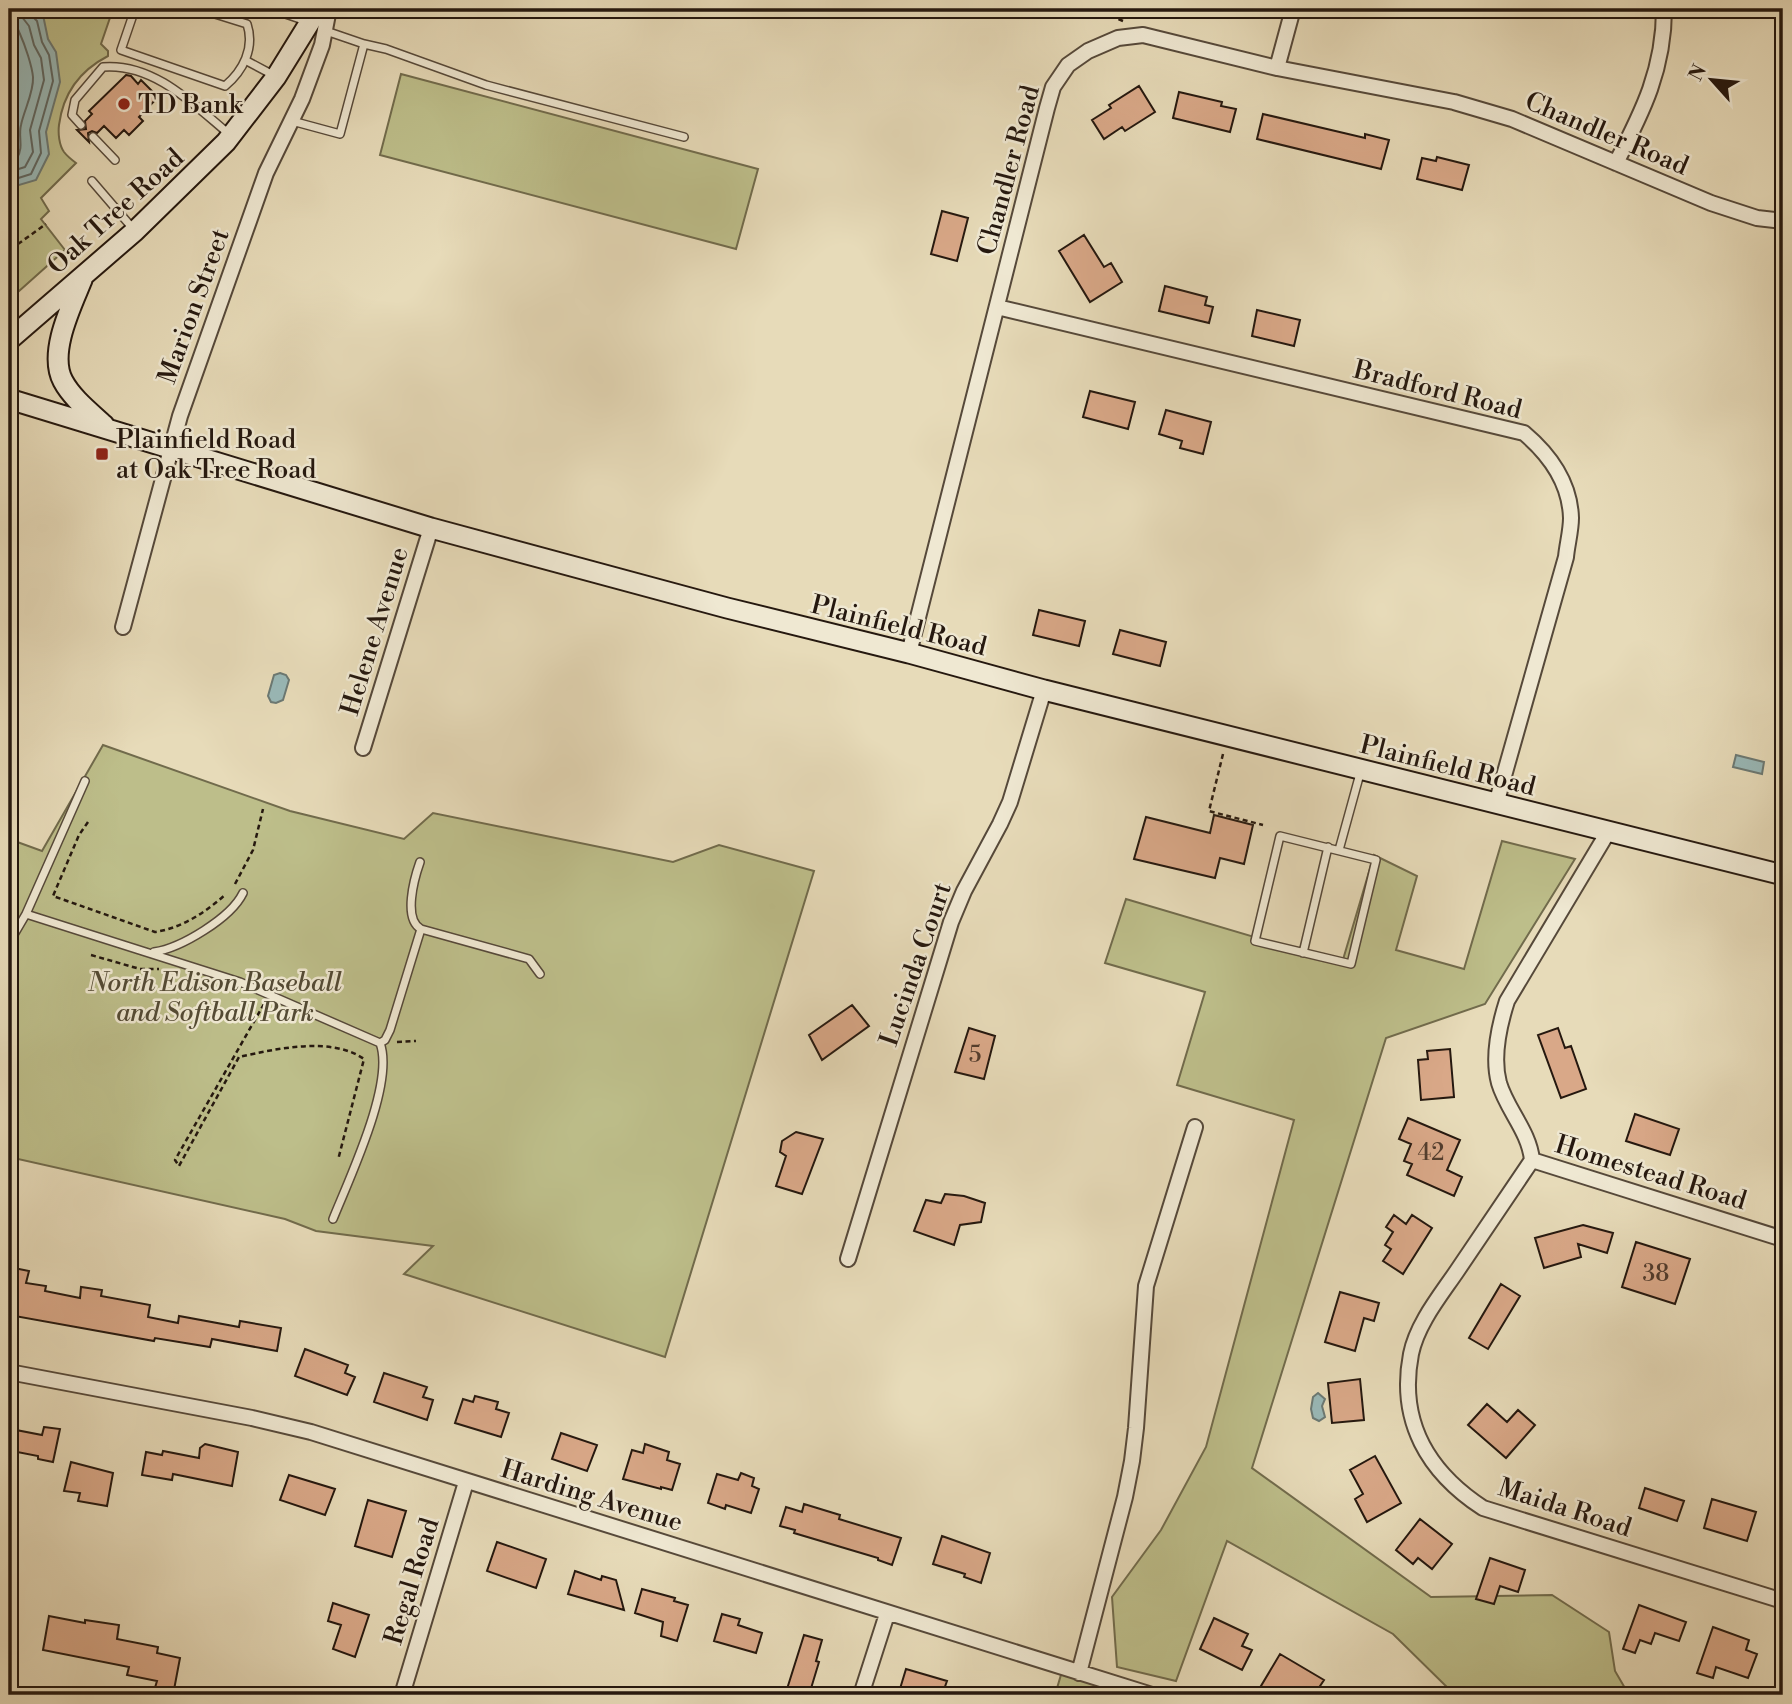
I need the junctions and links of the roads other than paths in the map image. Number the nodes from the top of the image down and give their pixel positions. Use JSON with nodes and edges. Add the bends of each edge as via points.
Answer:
{"nodes":[{"id":1,"x":135,"y":9,"type":"edge"},
{"id":2,"x":199,"y":9,"type":"edge"},
{"id":3,"x":271,"y":9,"type":"edge"},
{"id":4,"x":329,"y":9,"type":"edge"},
{"id":5,"x":1293,"y":9,"type":"edge"},
{"id":6,"x":1664,"y":9,"type":"edge"},
{"id":7,"x":318,"y":20,"type":"edge"},
{"id":8,"x":364,"y":44,"type":"junction"},
{"id":9,"x":245,"y":60,"type":"junction"},
{"id":10,"x":1276,"y":68,"type":"junction"},
{"id":11,"x":276,"y":77,"type":"junction"},
{"id":12,"x":292,"y":121,"type":"junction"},
{"id":13,"x":81,"y":125,"type":"dead end"},
{"id":14,"x":231,"y":136,"type":"junction"},
{"id":15,"x":93,"y":137,"type":"dead end"},
{"id":16,"x":684,"y":137,"type":"dead end"},
{"id":17,"x":115,"y":160,"type":"dead end"},
{"id":18,"x":1616,"y":163,"type":"junction"},
{"id":19,"x":92,"y":181,"type":"dead end"},
{"id":20,"x":1783,"y":221,"type":"edge"},
{"id":21,"x":135,"y":231,"type":"junction"},
{"id":22,"x":83,"y":276,"type":"junction"},
{"id":23,"x":997,"y":307,"type":"junction"},
{"id":24,"x":9,"y":340,"type":"edge"},
{"id":25,"x":9,"y":399,"type":"edge"},
{"id":26,"x":107,"y":428,"type":"junction"},
{"id":27,"x":172,"y":449,"type":"junction"},
{"id":28,"x":431,"y":528,"type":"junction"},
{"id":29,"x":123,"y":627,"type":"dead end"},
{"id":30,"x":909,"y":653,"type":"junction"},
{"id":31,"x":1044,"y":690,"type":"junction"},
{"id":32,"x":363,"y":748,"type":"dead end"},
{"id":33,"x":1361,"y":770,"type":"junction"},
{"id":34,"x":85,"y":781,"type":"dead end"},
{"id":35,"x":1496,"y":804,"type":"junction"},
{"id":36,"x":1608,"y":832,"type":"junction"},
{"id":37,"x":1328,"y":847,"type":"junction"},
{"id":38,"x":1339,"y":850,"type":"junction"},
{"id":39,"x":419,"y":862,"type":"dead end"},
{"id":40,"x":1783,"y":875,"type":"edge"},
{"id":41,"x":243,"y":893,"type":"dead end"},
{"id":42,"x":26,"y":914,"type":"junction"},
{"id":43,"x":422,"y":929,"type":"junction"},
{"id":44,"x":9,"y":943,"type":"edge"},
{"id":45,"x":149,"y":953,"type":"junction"},
{"id":46,"x":1303,"y":953,"type":"junction"},
{"id":47,"x":540,"y":974,"type":"dead end"},
{"id":48,"x":380,"y":1043,"type":"junction"},
{"id":49,"x":1195,"y":1127,"type":"dead end"},
{"id":50,"x":1532,"y":1160,"type":"junction"},
{"id":51,"x":333,"y":1219,"type":"dead end"},
{"id":52,"x":1783,"y":1239,"type":"edge"},
{"id":53,"x":848,"y":1259,"type":"dead end"},
{"id":54,"x":9,"y":1372,"type":"edge"},
{"id":55,"x":466,"y":1482,"type":"junction"},
{"id":56,"x":1783,"y":1601,"type":"edge"},
{"id":57,"x":887,"y":1614,"type":"junction"},
{"id":58,"x":1079,"y":1673,"type":"junction"},
{"id":59,"x":402,"y":1695,"type":"edge"},
{"id":60,"x":861,"y":1695,"type":"edge"},
{"id":61,"x":1152,"y":1695,"type":"edge"}],
"edges":[{"from":1,"to":9,"type":"lane","via":[[121,50],[225,86]]},
{"from":2,"to":9,"type":"lane","via":[[247,24]]},
{"from":3,"to":7,"type":"lane"},
{"from":4,"to":7,"type":"street","name":"Marion Street"},
{"from":5,"to":10,"type":"street"},
{"from":6,"to":18,"type":"street","via":[[1658,70]]},
{"from":7,"to":8,"type":"lane"},
{"from":7,"to":11,"type":"street","name":"Oak Tree Road"},
{"from":7,"to":12,"type":"street","name":"Marion Street","via":[[302,99]]},
{"from":8,"to":12,"type":"lane","via":[[340,134]]},
{"from":8,"to":16,"type":"lane","via":[[486,85]]},
{"from":9,"to":11,"type":"lane"},
{"from":10,"to":18,"type":"street","name":"Chandler Road","via":[[1454,102],[1512,119]]},
{"from":10,"to":23,"type":"street","name":"Chandler Road","via":[[1143,35],[1118,38],[1068,65],[1047,108]]},
{"from":11,"to":14,"type":"street","name":"Oak Tree Road"},
{"from":12,"to":27,"type":"street","name":"Marion Street","via":[[266,173]]},
{"from":13,"to":14,"type":"lane","via":[[72,116],[75,100],[103,67],[118,66],[169,85]]},
{"from":14,"to":21,"type":"street","name":"Oak Tree Road"},
{"from":15,"to":17,"type":"lane"},
{"from":18,"to":20,"type":"street","name":"Chandler Road","via":[[1711,203]]},
{"from":19,"to":21,"type":"lane"},
{"from":21,"to":22,"type":"street","name":"Oak Tree Road"},
{"from":22,"to":24,"type":"street","name":"Oak Tree Road"},
{"from":22,"to":26,"type":"street","via":[[57,353],[61,379]]},
{"from":23,"to":30,"type":"street","name":"Chandler Road"},
{"from":23,"to":35,"type":"street","name":"Bradford Road","via":[[1524,433],[1543,449],[1562,477],[1571,518],[1566,557]]},
{"from":25,"to":26,"type":"street","name":"Plainfield Road"},
{"from":26,"to":27,"type":"street","name":"Plainfield Road"},
{"from":27,"to":28,"type":"street","name":"Plainfield Road"},
{"from":27,"to":29,"type":"street","name":"Marion Street"},
{"from":28,"to":30,"type":"street","name":"Plainfield Road"},
{"from":28,"to":32,"type":"street","name":"Helene Avenue"},
{"from":30,"to":31,"type":"street","name":"Plainfield Road"},
{"from":31,"to":33,"type":"street","name":"Plainfield Road"},
{"from":31,"to":53,"type":"street","name":"Lucinda Court","via":[[1010,802],[951,922]]},
{"from":33,"to":35,"type":"street","name":"Plainfield Road"},
{"from":33,"to":38,"type":"lane"},
{"from":34,"to":42,"type":"lane"},
{"from":35,"to":36,"type":"street","name":"Plainfield Road"},
{"from":36,"to":40,"type":"street","name":"Plainfield Road"},
{"from":36,"to":50,"type":"street","name":"Homestead Road","via":[[1507,1001],[1499,1026],[1499,1083],[1527,1139]]},
{"from":37,"to":38,"type":"lane"},
{"from":37,"to":46,"type":"lane"},
{"from":37,"to":46,"type":"lane","via":[[1280,836],[1276,849],[1255,941]]},
{"from":38,"to":46,"type":"lane","via":[[1376,860],[1351,964]]},
{"from":39,"to":43,"type":"lane","via":[[411,918]]},
{"from":41,"to":45,"type":"lane","via":[[231,910],[190,939]]},
{"from":42,"to":44,"type":"lane"},
{"from":42,"to":45,"type":"lane"},
{"from":43,"to":47,"type":"lane","via":[[529,959]]},
{"from":43,"to":48,"type":"lane","via":[[390,1030]]},
{"from":45,"to":48,"type":"lane","via":[[240,982]]},
{"from":48,"to":51,"type":"lane","via":[[383,1062],[376,1108]]},
{"from":49,"to":58,"type":"street","via":[[1146,1286],[1132,1461]]},
{"from":50,"to":52,"type":"street","name":"Homestead Road"},
{"from":50,"to":56,"type":"street","name":"Maida Road","via":[[1430,1312],[1411,1352],[1410,1409],[1417,1437],[1459,1492],[1483,1508]]},
{"from":54,"to":55,"type":"street","name":"Harding Avenue","via":[[311,1432]]},
{"from":55,"to":57,"type":"street","name":"Harding Avenue"},
{"from":55,"to":59,"type":"street","name":"Regal Road"},
{"from":57,"to":58,"type":"street","name":"Harding Avenue"},
{"from":57,"to":60,"type":"street"},
{"from":58,"to":61,"type":"street","name":"Harding Avenue"}]}
